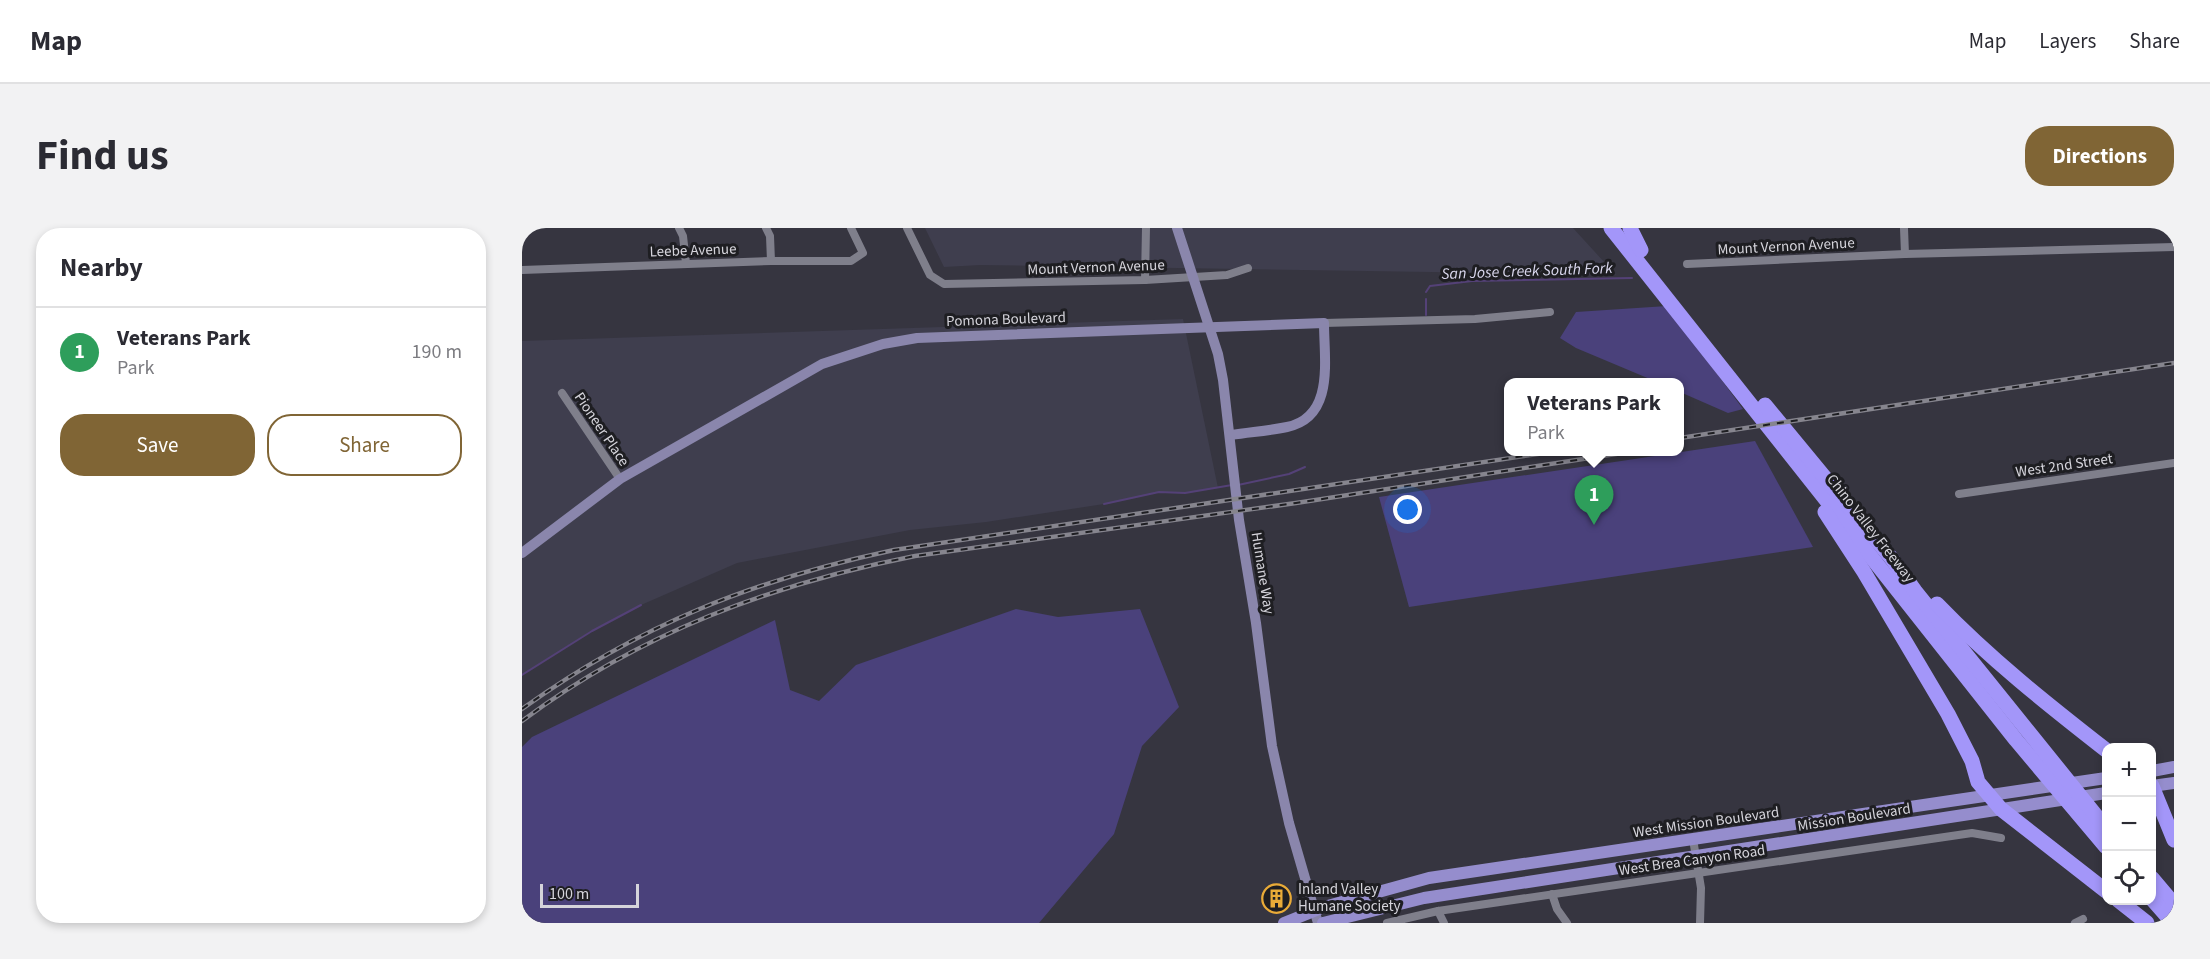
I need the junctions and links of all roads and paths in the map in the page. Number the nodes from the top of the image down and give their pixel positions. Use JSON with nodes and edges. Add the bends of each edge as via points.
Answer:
{"nodes":[{"id":1,"x":679,"y":228,"type":"edge"},
{"id":2,"x":766,"y":228,"type":"edge"},
{"id":3,"x":851,"y":228,"type":"edge"},
{"id":4,"x":907,"y":228,"type":"edge"},
{"id":5,"x":1146,"y":228,"type":"edge"},
{"id":6,"x":1177,"y":228,"type":"edge"},
{"id":7,"x":1611,"y":228,"type":"edge"},
{"id":8,"x":1622,"y":228,"type":"edge"},
{"id":9,"x":1630,"y":228,"type":"edge"},
{"id":10,"x":1904,"y":228,"type":"edge"},
{"id":11,"x":2174,"y":248,"type":"edge"},
{"id":12,"x":1905,"y":254,"type":"junction"},
{"id":13,"x":1642,"y":257,"type":"junction"},
{"id":14,"x":771,"y":261,"type":"junction"},
{"id":15,"x":686,"y":263,"type":"junction"},
{"id":16,"x":1687,"y":264,"type":"dead end"},
{"id":17,"x":1248,"y":268,"type":"dead end"},
{"id":18,"x":522,"y":270,"type":"edge"},
{"id":19,"x":1146,"y":280,"type":"junction"},
{"id":20,"x":1550,"y":312,"type":"dead end"},
{"id":21,"x":1324,"y":323,"type":"junction"},
{"id":22,"x":562,"y":393,"type":"dead end"},
{"id":23,"x":1231,"y":435,"type":"junction"},
{"id":24,"x":1792,"y":451,"type":"junction"},
{"id":25,"x":2174,"y":463,"type":"edge"},
{"id":26,"x":620,"y":479,"type":"junction"},
{"id":27,"x":1959,"y":494,"type":"dead end"},
{"id":28,"x":522,"y":553,"type":"edge"},
{"id":29,"x":1892,"y":560,"type":"junction"},
{"id":30,"x":2102,"y":747,"type":"edge"},
{"id":31,"x":2174,"y":767,"type":"edge"},
{"id":32,"x":2156,"y":770,"type":"edge"},
{"id":33,"x":2102,"y":778,"type":"edge"},
{"id":34,"x":2174,"y":783,"type":"edge"},
{"id":35,"x":2156,"y":785,"type":"edge"},
{"id":36,"x":2102,"y":794,"type":"edge"},
{"id":37,"x":1988,"y":796,"type":"junction"},
{"id":38,"x":2156,"y":796,"type":"edge"},
{"id":39,"x":2001,"y":808,"type":"junction"},
{"id":40,"x":2102,"y":823,"type":"edge"},
{"id":41,"x":2001,"y":838,"type":"dead end"},
{"id":42,"x":1693,"y":839,"type":"junction"},
{"id":43,"x":2174,"y":840,"type":"edge"},
{"id":44,"x":2102,"y":842,"type":"edge"},
{"id":45,"x":1696,"y":856,"type":"junction"},
{"id":46,"x":1499,"y":868,"type":"junction"},
{"id":47,"x":1699,"y":873,"type":"junction"},
{"id":48,"x":2156,"y":884,"type":"edge"},
{"id":49,"x":2102,"y":888,"type":"edge"},
{"id":50,"x":1464,"y":891,"type":"junction"},
{"id":51,"x":1552,"y":894,"type":"junction"},
{"id":52,"x":2156,"y":904,"type":"edge"},
{"id":53,"x":2174,"y":904,"type":"edge"},
{"id":54,"x":2124,"y":905,"type":"edge"},
{"id":55,"x":1438,"y":911,"type":"junction"},
{"id":56,"x":1316,"y":917,"type":"edge"},
{"id":57,"x":1284,"y":923,"type":"edge"},
{"id":58,"x":1323,"y":923,"type":"edge"},
{"id":59,"x":1387,"y":923,"type":"edge"},
{"id":60,"x":1444,"y":923,"type":"edge"},
{"id":61,"x":1567,"y":923,"type":"edge"},
{"id":62,"x":1701,"y":923,"type":"edge"},
{"id":63,"x":2147,"y":923,"type":"edge"},
{"id":64,"x":2173,"y":923,"type":"edge"}],
"edges":[{"from":1,"to":15,"type":"street"},
{"from":2,"to":14,"type":"street"},
{"from":3,"to":14,"type":"street","name":"Leebe Avenue","via":[[863,253],[851,261]]},
{"from":4,"to":19,"type":"street","name":"Mount Vernon Avenue","via":[[930,274],[944,284]]},
{"from":5,"to":19,"type":"street"},
{"from":6,"to":23,"type":"street","name":"Humane Way","via":[[1218,354]]},
{"from":7,"to":13,"type":"highway","name":"Chino Valley Freeway"},
{"from":8,"to":13,"type":"highway","name":"Chino Valley Freeway"},
{"from":9,"to":13,"type":"highway"},
{"from":10,"to":12,"type":"street"},
{"from":11,"to":12,"type":"street","name":"Mount Vernon Avenue"},
{"from":12,"to":16,"type":"street","name":"Mount Vernon Avenue"},
{"from":13,"to":24,"type":"highway","name":"Chino Valley Freeway"},
{"from":14,"to":15,"type":"street","name":"Leebe Avenue"},
{"from":15,"to":18,"type":"street","name":"Leebe Avenue"},
{"from":17,"to":19,"type":"street","name":"Mount Vernon Avenue","via":[[1227,274]]},
{"from":20,"to":21,"type":"street","name":"Pomona Boulevard","via":[[1475,319]]},
{"from":21,"to":23,"type":"street","via":[[1324,386],[1315,411],[1289,426]]},
{"from":21,"to":26,"type":"street","name":"Pomona Boulevard","via":[[954,335],[883,344],[822,364]]},
{"from":22,"to":26,"type":"street","name":"Pioneer Place"},
{"from":23,"to":56,"type":"street","name":"Humane Way","via":[[1239,520],[1272,746]]},
{"from":24,"to":29,"type":"highway","name":"Chino Valley Freeway"},
{"from":24,"to":37,"type":"highway","via":[[1802,477],[1948,714]]},
{"from":24,"to":44,"type":"highway","name":"Chino Valley Freeway","via":[[2016,740]]},
{"from":25,"to":27,"type":"street","name":"West 2nd Street"},
{"from":26,"to":28,"type":"street","name":"Pomona Boulevard"},
{"from":29,"to":30,"type":"highway","via":[[2000,664]]},
{"from":29,"to":40,"type":"highway","name":"Chino Valley Freeway"},
{"from":31,"to":32,"type":"main road"},
{"from":33,"to":37,"type":"main road","name":"West Mission Boulevard"},
{"from":34,"to":35,"type":"main road"},
{"from":36,"to":39,"type":"main road","name":"Mission Boulevard"},
{"from":37,"to":39,"type":"highway"},
{"from":37,"to":42,"type":"main road","name":"West Mission Boulevard"},
{"from":38,"to":43,"type":"highway"},
{"from":39,"to":45,"type":"main road","name":"Mission Boulevard"},
{"from":39,"to":49,"type":"highway"},
{"from":41,"to":47,"type":"street","name":"West Brea Canyon Road","via":[[1972,833]]},
{"from":42,"to":45,"type":"street"},
{"from":42,"to":46,"type":"main road","name":"West Mission Boulevard"},
{"from":45,"to":47,"type":"street"},
{"from":45,"to":50,"type":"main road","name":"Mission Boulevard"},
{"from":46,"to":50,"type":"main road","via":[[1498,878],[1474,883]]},
{"from":46,"to":56,"type":"main road","name":"West Mission Boulevard","via":[[1407,884]]},
{"from":47,"to":51,"type":"street","name":"West Brea Canyon Road"},
{"from":47,"to":62,"type":"street"},
{"from":48,"to":53,"type":"highway"},
{"from":50,"to":58,"type":"main road","name":"Mission Boulevard"},
{"from":51,"to":55,"type":"street","name":"West Brea Canyon Road"},
{"from":51,"to":61,"type":"street"},
{"from":52,"to":64,"type":"highway"},
{"from":54,"to":63,"type":"highway"},
{"from":55,"to":59,"type":"street","name":"West Brea Canyon Road"},
{"from":55,"to":60,"type":"street"},
{"from":56,"to":57,"type":"main road"}]}
